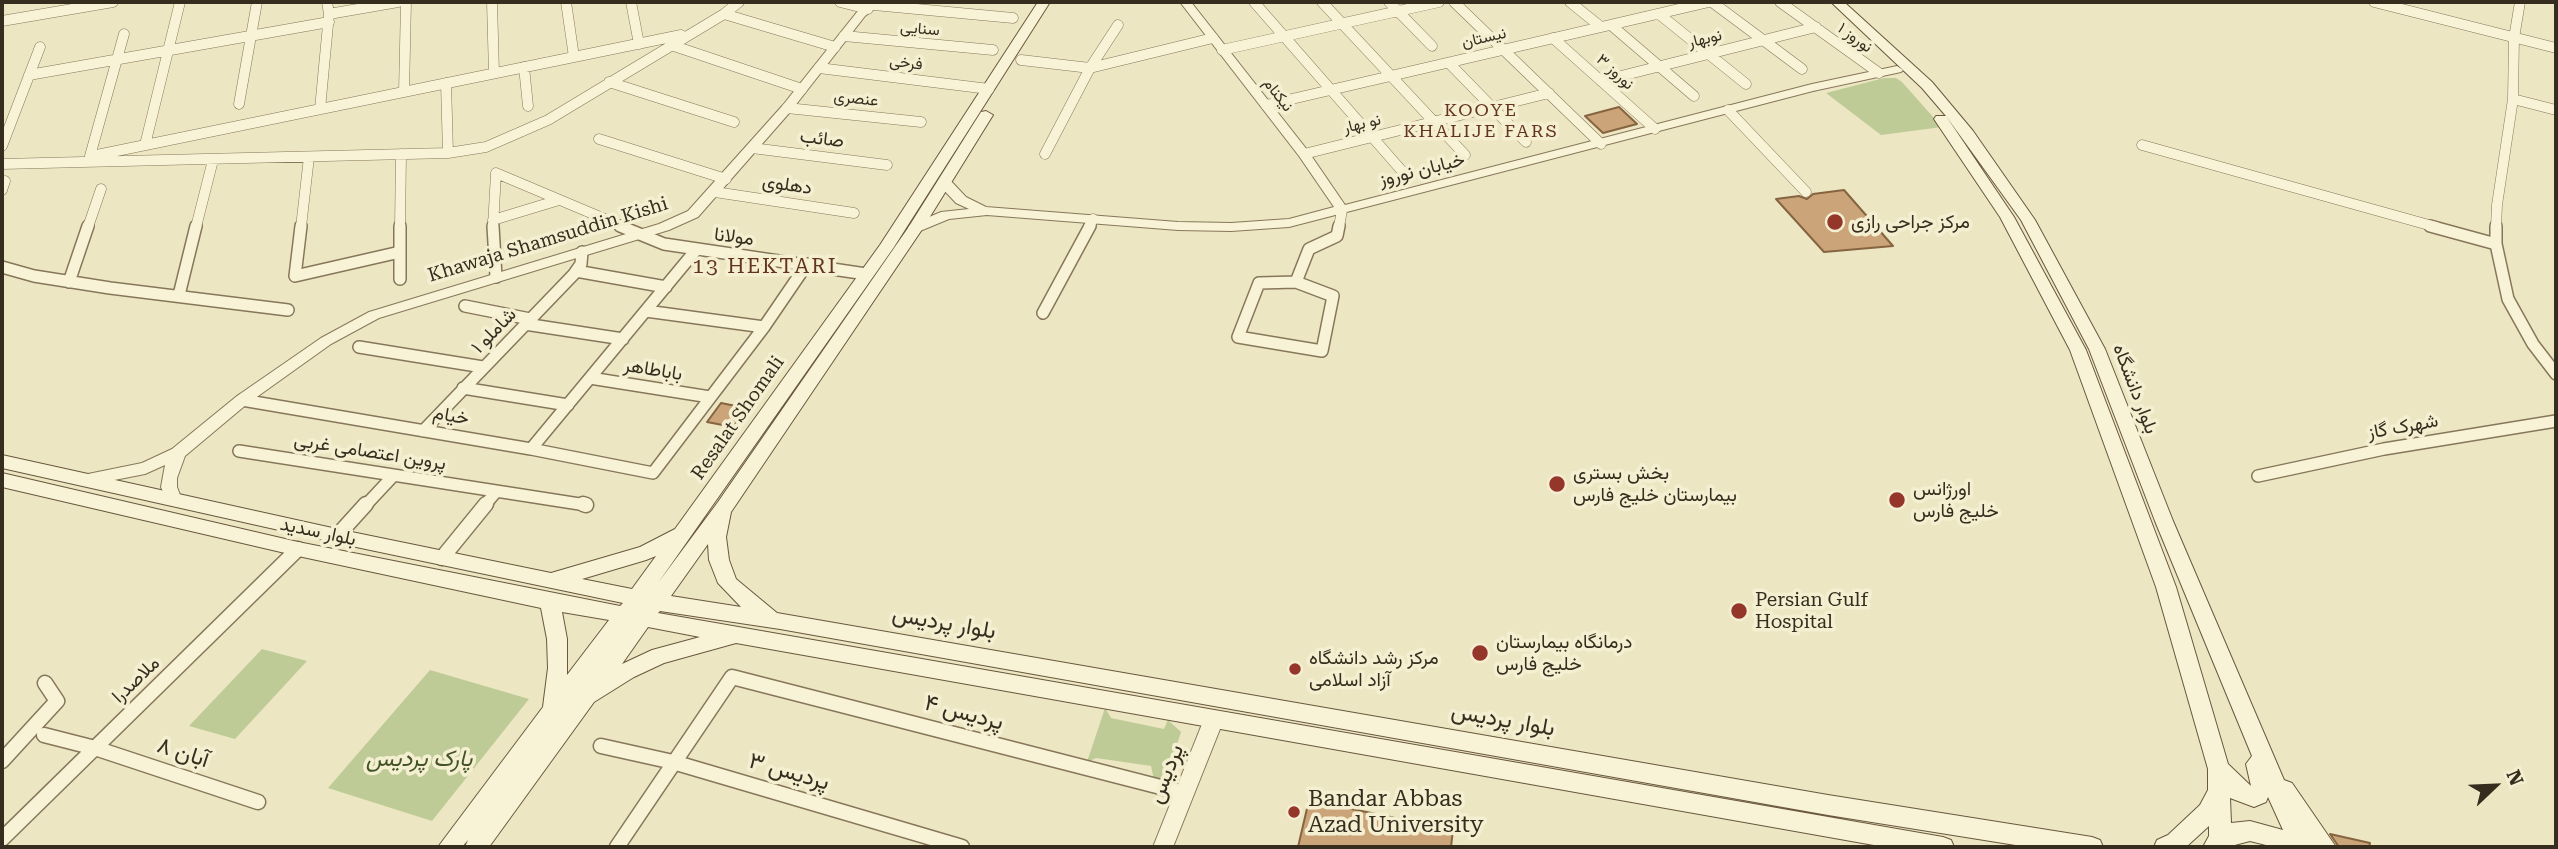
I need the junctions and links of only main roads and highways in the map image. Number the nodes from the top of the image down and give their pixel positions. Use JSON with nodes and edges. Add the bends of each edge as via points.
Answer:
{"nodes":[{"id":1,"x":1044,"y":2,"type":"edge"},
{"id":2,"x":1058,"y":2,"type":"edge"},
{"id":3,"x":1826,"y":2,"type":"edge"},
{"id":4,"x":1837,"y":2,"type":"edge"},
{"id":5,"x":2,"y":461,"type":"edge"},
{"id":6,"x":2,"y":480,"type":"edge"},
{"id":7,"x":724,"y":507,"type":"junction"},
{"id":8,"x":2138,"y":516,"type":"junction"},
{"id":9,"x":2164,"y":521,"type":"junction"},
{"id":10,"x":682,"y":532,"type":"junction"},
{"id":11,"x":662,"y":561,"type":"junction"},
{"id":12,"x":682,"y":565,"type":"junction"},
{"id":13,"x":551,"y":580,"type":"junction"},
{"id":14,"x":589,"y":588,"type":"junction"},
{"id":15,"x":550,"y":602,"type":"junction"},
{"id":16,"x":575,"y":606,"type":"junction"},
{"id":17,"x":640,"y":608,"type":"junction"},
{"id":18,"x":780,"y":621,"type":"junction"},
{"id":19,"x":810,"y":626,"type":"junction"},
{"id":20,"x":737,"y":635,"type":"junction"},
{"id":21,"x":799,"y":645,"type":"junction"},
{"id":22,"x":597,"y":666,"type":"junction"},
{"id":23,"x":583,"y":701,"type":"junction"},
{"id":24,"x":552,"y":712,"type":"junction"},
{"id":25,"x":2252,"y":731,"type":"junction"},
{"id":26,"x":2267,"y":768,"type":"junction"},
{"id":27,"x":2219,"y":769,"type":"junction"},
{"id":28,"x":2220,"y":792,"type":"junction"},
{"id":29,"x":2216,"y":843,"type":"edge"},
{"id":30,"x":449,"y":847,"type":"edge"},
{"id":31,"x":476,"y":847,"type":"edge"},
{"id":32,"x":1943,"y":847,"type":"edge"},
{"id":33,"x":2092,"y":847,"type":"edge"},
{"id":34,"x":2165,"y":847,"type":"edge"},
{"id":35,"x":2297,"y":847,"type":"edge"},
{"id":36,"x":2304,"y":847,"type":"edge"},
{"id":37,"x":2325,"y":847,"type":"edge"}],
"edges":[{"from":1,"to":10,"type":"main road","name":"Resalat Shomali","via":[[920,197]]},
{"from":2,"to":7,"type":"main road","name":"Resalat Shomali","via":[[915,228]]},
{"from":3,"to":8,"type":"main road","name":"بلوار دانشگاه","via":[[1953,135],[2007,218],[2078,351]]},
{"from":4,"to":9,"type":"main road","name":"بلوار دانشگاه","via":[[1927,85],[2028,220],[2097,349]]},
{"from":5,"to":13,"type":"main road","name":"بلوار سدید"},
{"from":6,"to":15,"type":"main road","name":"بلوار سدید"},
{"from":7,"to":12,"type":"main road","name":"Resalat Shomali"},
{"from":7,"to":18,"type":"main road","via":[[719,559],[728,583],[752,606]]},
{"from":8,"to":9,"type":"main road"},
{"from":8,"to":27,"type":"main road","name":"بلوار دانشگاه","via":[[2166,587]]},
{"from":9,"to":25,"type":"main road","name":"بلوار دانشگاه"},
{"from":10,"to":11,"type":"main road","name":"Resalat Shomali"},
{"from":10,"to":13,"type":"main road","via":[[646,553]]},
{"from":11,"to":12,"type":"main road"},
{"from":11,"to":17,"type":"main road","name":"Resalat Shomali"},
{"from":12,"to":17,"type":"main road","name":"Resalat Shomali"},
{"from":13,"to":14,"type":"main road","name":"بلوار سدید"},
{"from":14,"to":16,"type":"main road"},
{"from":14,"to":17,"type":"main road","name":"بلوار سدید"},
{"from":15,"to":16,"type":"main road","name":"بلوار سدید"},
{"from":15,"to":24,"type":"main road","via":[[557,639]]},
{"from":16,"to":17,"type":"main road","name":"بلوار سدید"},
{"from":17,"to":18,"type":"main road","name":"بلوار پردیس"},
{"from":17,"to":20,"type":"main road"},
{"from":17,"to":22,"type":"main road","name":"Resalat Shomali"},
{"from":18,"to":19,"type":"main road","name":"بلوار پردیس"},
{"from":19,"to":21,"type":"main road"},
{"from":19,"to":33,"type":"main road","name":"بلوار پردیس"},
{"from":20,"to":21,"type":"main road"},
{"from":20,"to":23,"type":"main road","via":[[659,656]]},
{"from":21,"to":32,"type":"main road"},
{"from":22,"to":23,"type":"main road","name":"Resalat Shomali"},
{"from":22,"to":24,"type":"main road","name":"Resalat Shomali"},
{"from":23,"to":31,"type":"main road","name":"Resalat Shomali"},
{"from":24,"to":30,"type":"main road","name":"Resalat Shomali"},
{"from":25,"to":26,"type":"main road","name":"بلوار دانشگاه"},
{"from":25,"to":27,"type":"main road","via":[[2262,786],[2258,795],[2239,793]]},
{"from":26,"to":36,"type":"main road","name":"بلوار دانشگاه"},
{"from":26,"to":37,"type":"main road"},
{"from":27,"to":28,"type":"main road","name":"بلوار دانشگاه"},
{"from":28,"to":29,"type":"main road","name":"بلوار دانشگاه"},
{"from":28,"to":34,"type":"main road","via":[[2208,813]]},
{"from":29,"to":35,"type":"main road","via":[[2233,833],[2250,831]]}]}
